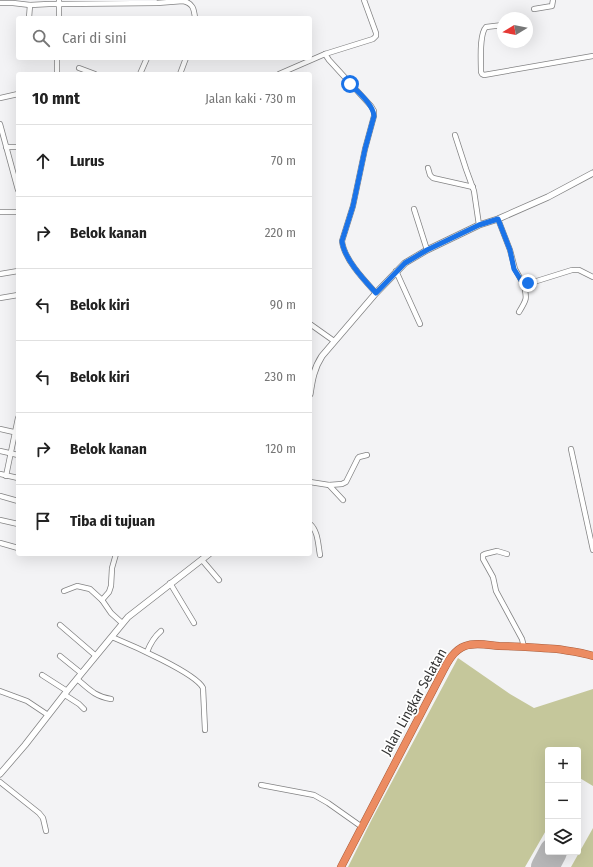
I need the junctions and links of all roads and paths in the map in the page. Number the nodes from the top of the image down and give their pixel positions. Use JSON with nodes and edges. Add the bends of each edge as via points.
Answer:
{"nodes":[{"id":1,"x":364,"y":0,"type":"edge"},
{"id":2,"x":553,"y":0,"type":"edge"},
{"id":3,"x":173,"y":1,"type":"edge"},
{"id":4,"x":59,"y":2,"type":"edge"},
{"id":5,"x":133,"y":2,"type":"edge"},
{"id":6,"x":0,"y":3,"type":"edge"},
{"id":7,"x":30,"y":5,"type":"junction"},
{"id":8,"x":534,"y":9,"type":"dead end"},
{"id":9,"x":29,"y":16,"type":"edge"},
{"id":10,"x":59,"y":16,"type":"edge"},
{"id":11,"x":195,"y":16,"type":"edge"},
{"id":12,"x":497,"y":26,"type":"edge"},
{"id":13,"x":325,"y":54,"type":"junction"},
{"id":14,"x":593,"y":56,"type":"edge"},
{"id":15,"x":312,"y":59,"type":"edge"},
{"id":16,"x":57,"y":60,"type":"edge"},
{"id":17,"x":146,"y":60,"type":"edge"},
{"id":18,"x":185,"y":60,"type":"edge"},
{"id":19,"x":311,"y":60,"type":"edge"},
{"id":20,"x":79,"y":68,"type":"dead end"},
{"id":21,"x":57,"y":72,"type":"edge"},
{"id":22,"x":90,"y":72,"type":"edge"},
{"id":23,"x":141,"y":72,"type":"edge"},
{"id":24,"x":181,"y":72,"type":"edge"},
{"id":25,"x":283,"y":72,"type":"edge"},
{"id":26,"x":16,"y":94,"type":"edge"},
{"id":27,"x":0,"y":98,"type":"edge"},
{"id":28,"x":0,"y":124,"type":"edge"},
{"id":29,"x":455,"y":135,"type":"dead end"},
{"id":30,"x":6,"y":147,"type":"junction"},
{"id":31,"x":16,"y":147,"type":"edge"},
{"id":32,"x":428,"y":168,"type":"dead end"},
{"id":33,"x":593,"y":173,"type":"edge"},
{"id":34,"x":16,"y":179,"type":"edge"},
{"id":35,"x":473,"y":187,"type":"junction"},
{"id":36,"x":414,"y":209,"type":"dead end"},
{"id":37,"x":0,"y":212,"type":"edge"},
{"id":38,"x":16,"y":212,"type":"edge"},
{"id":39,"x":498,"y":219,"type":"junction"},
{"id":40,"x":479,"y":225,"type":"junction"},
{"id":41,"x":427,"y":250,"type":"junction"},
{"id":42,"x":16,"y":271,"type":"edge"},
{"id":43,"x":396,"y":271,"type":"junction"},
{"id":44,"x":0,"y":274,"type":"edge"},
{"id":45,"x":593,"y":277,"type":"edge"},
{"id":46,"x":524,"y":285,"type":"junction"},
{"id":47,"x":376,"y":293,"type":"junction"},
{"id":48,"x":16,"y":295,"type":"edge"},
{"id":49,"x":0,"y":298,"type":"edge"},
{"id":50,"x":519,"y":312,"type":"dead end"},
{"id":51,"x":420,"y":324,"type":"dead end"},
{"id":52,"x":312,"y":325,"type":"edge"},
{"id":53,"x":334,"y":341,"type":"junction"},
{"id":54,"x":312,"y":375,"type":"edge"},
{"id":55,"x":0,"y":429,"type":"edge"},
{"id":56,"x":16,"y":432,"type":"edge"},
{"id":57,"x":16,"y":435,"type":"edge"},
{"id":58,"x":571,"y":449,"type":"dead end"},
{"id":59,"x":0,"y":451,"type":"edge"},
{"id":60,"x":10,"y":453,"type":"junction"},
{"id":61,"x":16,"y":454,"type":"edge"},
{"id":62,"x":367,"y":455,"type":"dead end"},
{"id":63,"x":0,"y":474,"type":"edge"},
{"id":64,"x":6,"y":476,"type":"junction"},
{"id":65,"x":16,"y":478,"type":"edge"},
{"id":66,"x":312,"y":482,"type":"edge"},
{"id":67,"x":329,"y":485,"type":"junction"},
{"id":68,"x":0,"y":496,"type":"edge"},
{"id":69,"x":16,"y":500,"type":"edge"},
{"id":70,"x":343,"y":500,"type":"dead end"},
{"id":71,"x":0,"y":520,"type":"edge"},
{"id":72,"x":16,"y":524,"type":"edge"},
{"id":73,"x":312,"y":526,"type":"edge"},
{"id":74,"x":0,"y":543,"type":"edge"},
{"id":75,"x":16,"y":547,"type":"edge"},
{"id":76,"x":593,"y":550,"type":"edge"},
{"id":77,"x":507,"y":554,"type":"dead end"},
{"id":78,"x":320,"y":555,"type":"dead end"},
{"id":79,"x":115,"y":556,"type":"edge"},
{"id":80,"x":207,"y":556,"type":"edge"},
{"id":81,"x":202,"y":560,"type":"junction"},
{"id":82,"x":219,"y":580,"type":"dead end"},
{"id":83,"x":170,"y":583,"type":"junction"},
{"id":84,"x":64,"y":591,"type":"dead end"},
{"id":85,"x":102,"y":600,"type":"junction"},
{"id":86,"x":122,"y":623,"type":"junction"},
{"id":87,"x":194,"y":623,"type":"dead end"},
{"id":88,"x":60,"y":625,"type":"dead end"},
{"id":89,"x":161,"y":631,"type":"dead end"},
{"id":90,"x":112,"y":637,"type":"junction"},
{"id":91,"x":524,"y":647,"type":"junction"},
{"id":92,"x":147,"y":652,"type":"junction"},
{"id":93,"x":60,"y":656,"type":"dead end"},
{"id":94,"x":96,"y":656,"type":"junction"},
{"id":95,"x":593,"y":656,"type":"edge"},
{"id":96,"x":82,"y":673,"type":"junction"},
{"id":97,"x":42,"y":675,"type":"dead end"},
{"id":98,"x":77,"y":678,"type":"junction"},
{"id":99,"x":0,"y":691,"type":"edge"},
{"id":100,"x":66,"y":693,"type":"junction"},
{"id":101,"x":110,"y":699,"type":"dead end"},
{"id":102,"x":84,"y":709,"type":"dead end"},
{"id":103,"x":48,"y":715,"type":"junction"},
{"id":104,"x":205,"y":730,"type":"dead end"},
{"id":105,"x":0,"y":774,"type":"edge"},
{"id":106,"x":0,"y":782,"type":"edge"},
{"id":107,"x":261,"y":786,"type":"dead end"},
{"id":108,"x":362,"y":827,"type":"junction"},
{"id":109,"x":46,"y":830,"type":"dead end"},
{"id":110,"x":341,"y":867,"type":"edge"}],
"edges":[{"from":1,"to":13,"type":"street","via":[[376,36]]},
{"from":2,"to":8,"type":"street","via":[[552,6]]},
{"from":3,"to":5,"type":"street"},
{"from":3,"to":11,"type":"street","via":[[191,4]]},
{"from":4,"to":5,"type":"street"},
{"from":4,"to":7,"type":"street"},
{"from":4,"to":10,"type":"street"},
{"from":6,"to":7,"type":"street"},
{"from":7,"to":9,"type":"street"},
{"from":12,"to":14,"type":"street","via":[[483,30],[481,72],[484,75]]},
{"from":13,"to":15,"type":"street"},
{"from":13,"to":47,"type":"street","via":[[374,111],[342,247]]},
{"from":16,"to":21,"type":"street"},
{"from":17,"to":23,"type":"street"},
{"from":18,"to":24,"type":"street"},
{"from":19,"to":25,"type":"street"},
{"from":20,"to":22,"type":"street"},
{"from":26,"to":27,"type":"street"},
{"from":28,"to":30,"type":"street"},
{"from":29,"to":35,"type":"street"},
{"from":30,"to":31,"type":"street"},
{"from":30,"to":34,"type":"street"},
{"from":32,"to":35,"type":"street","via":[[433,178]]},
{"from":33,"to":39,"type":"street"},
{"from":35,"to":40,"type":"street"},
{"from":36,"to":41,"type":"street"},
{"from":37,"to":38,"type":"street"},
{"from":39,"to":40,"type":"street"},
{"from":39,"to":46,"type":"street","via":[[514,269]]},
{"from":40,"to":41,"type":"street"},
{"from":41,"to":43,"type":"street"},
{"from":42,"to":44,"type":"street"},
{"from":43,"to":47,"type":"street"},
{"from":43,"to":51,"type":"street"},
{"from":45,"to":46,"type":"street","via":[[572,270]]},
{"from":46,"to":50,"type":"street","via":[[526,299]]},
{"from":47,"to":53,"type":"street"},
{"from":48,"to":49,"type":"street"},
{"from":52,"to":53,"type":"street"},
{"from":53,"to":54,"type":"street"},
{"from":55,"to":56,"type":"street"},
{"from":57,"to":60,"type":"street"},
{"from":58,"to":76,"type":"street"},
{"from":59,"to":60,"type":"street"},
{"from":60,"to":61,"type":"street"},
{"from":60,"to":64,"type":"street"},
{"from":62,"to":67,"type":"street","via":[[359,456],[346,482]]},
{"from":63,"to":64,"type":"street"},
{"from":64,"to":65,"type":"street"},
{"from":66,"to":67,"type":"street"},
{"from":67,"to":70,"type":"street"},
{"from":68,"to":69,"type":"street"},
{"from":71,"to":72,"type":"street"},
{"from":73,"to":78,"type":"street","via":[[316,532]]},
{"from":74,"to":75,"type":"street"},
{"from":77,"to":91,"type":"street","via":[[497,551],[483,557],[492,574],[496,591]]},
{"from":79,"to":85,"type":"street","via":[[111,586]]},
{"from":80,"to":81,"type":"street"},
{"from":81,"to":82,"type":"street"},
{"from":81,"to":83,"type":"street"},
{"from":83,"to":86,"type":"street"},
{"from":83,"to":87,"type":"street"},
{"from":84,"to":85,"type":"street","via":[[77,586],[90,589]]},
{"from":85,"to":86,"type":"street"},
{"from":86,"to":90,"type":"street"},
{"from":88,"to":94,"type":"street"},
{"from":89,"to":92,"type":"street","via":[[151,642]]},
{"from":90,"to":92,"type":"street"},
{"from":90,"to":94,"type":"street"},
{"from":91,"to":95,"type":"highway","name":"Jalan Lingkar Selatan","via":[[564,650]]},
{"from":91,"to":108,"type":"highway","name":"Jalan Lingkar Selatan","via":[[465,646],[450,658]]},
{"from":92,"to":104,"type":"street","via":[[202,685]]},
{"from":93,"to":96,"type":"street"},
{"from":94,"to":96,"type":"street"},
{"from":96,"to":98,"type":"street"},
{"from":97,"to":100,"type":"street"},
{"from":98,"to":100,"type":"street"},
{"from":98,"to":101,"type":"street","via":[[96,695]]},
{"from":99,"to":103,"type":"street","via":[[27,701]]},
{"from":100,"to":102,"type":"street"},
{"from":100,"to":103,"type":"street"},
{"from":103,"to":105,"type":"street"},
{"from":106,"to":109,"type":"street","via":[[39,813]]},
{"from":107,"to":108,"type":"street","via":[[314,795]]},
{"from":108,"to":110,"type":"highway","name":"Jalan Lingkar Selatan"}]}
